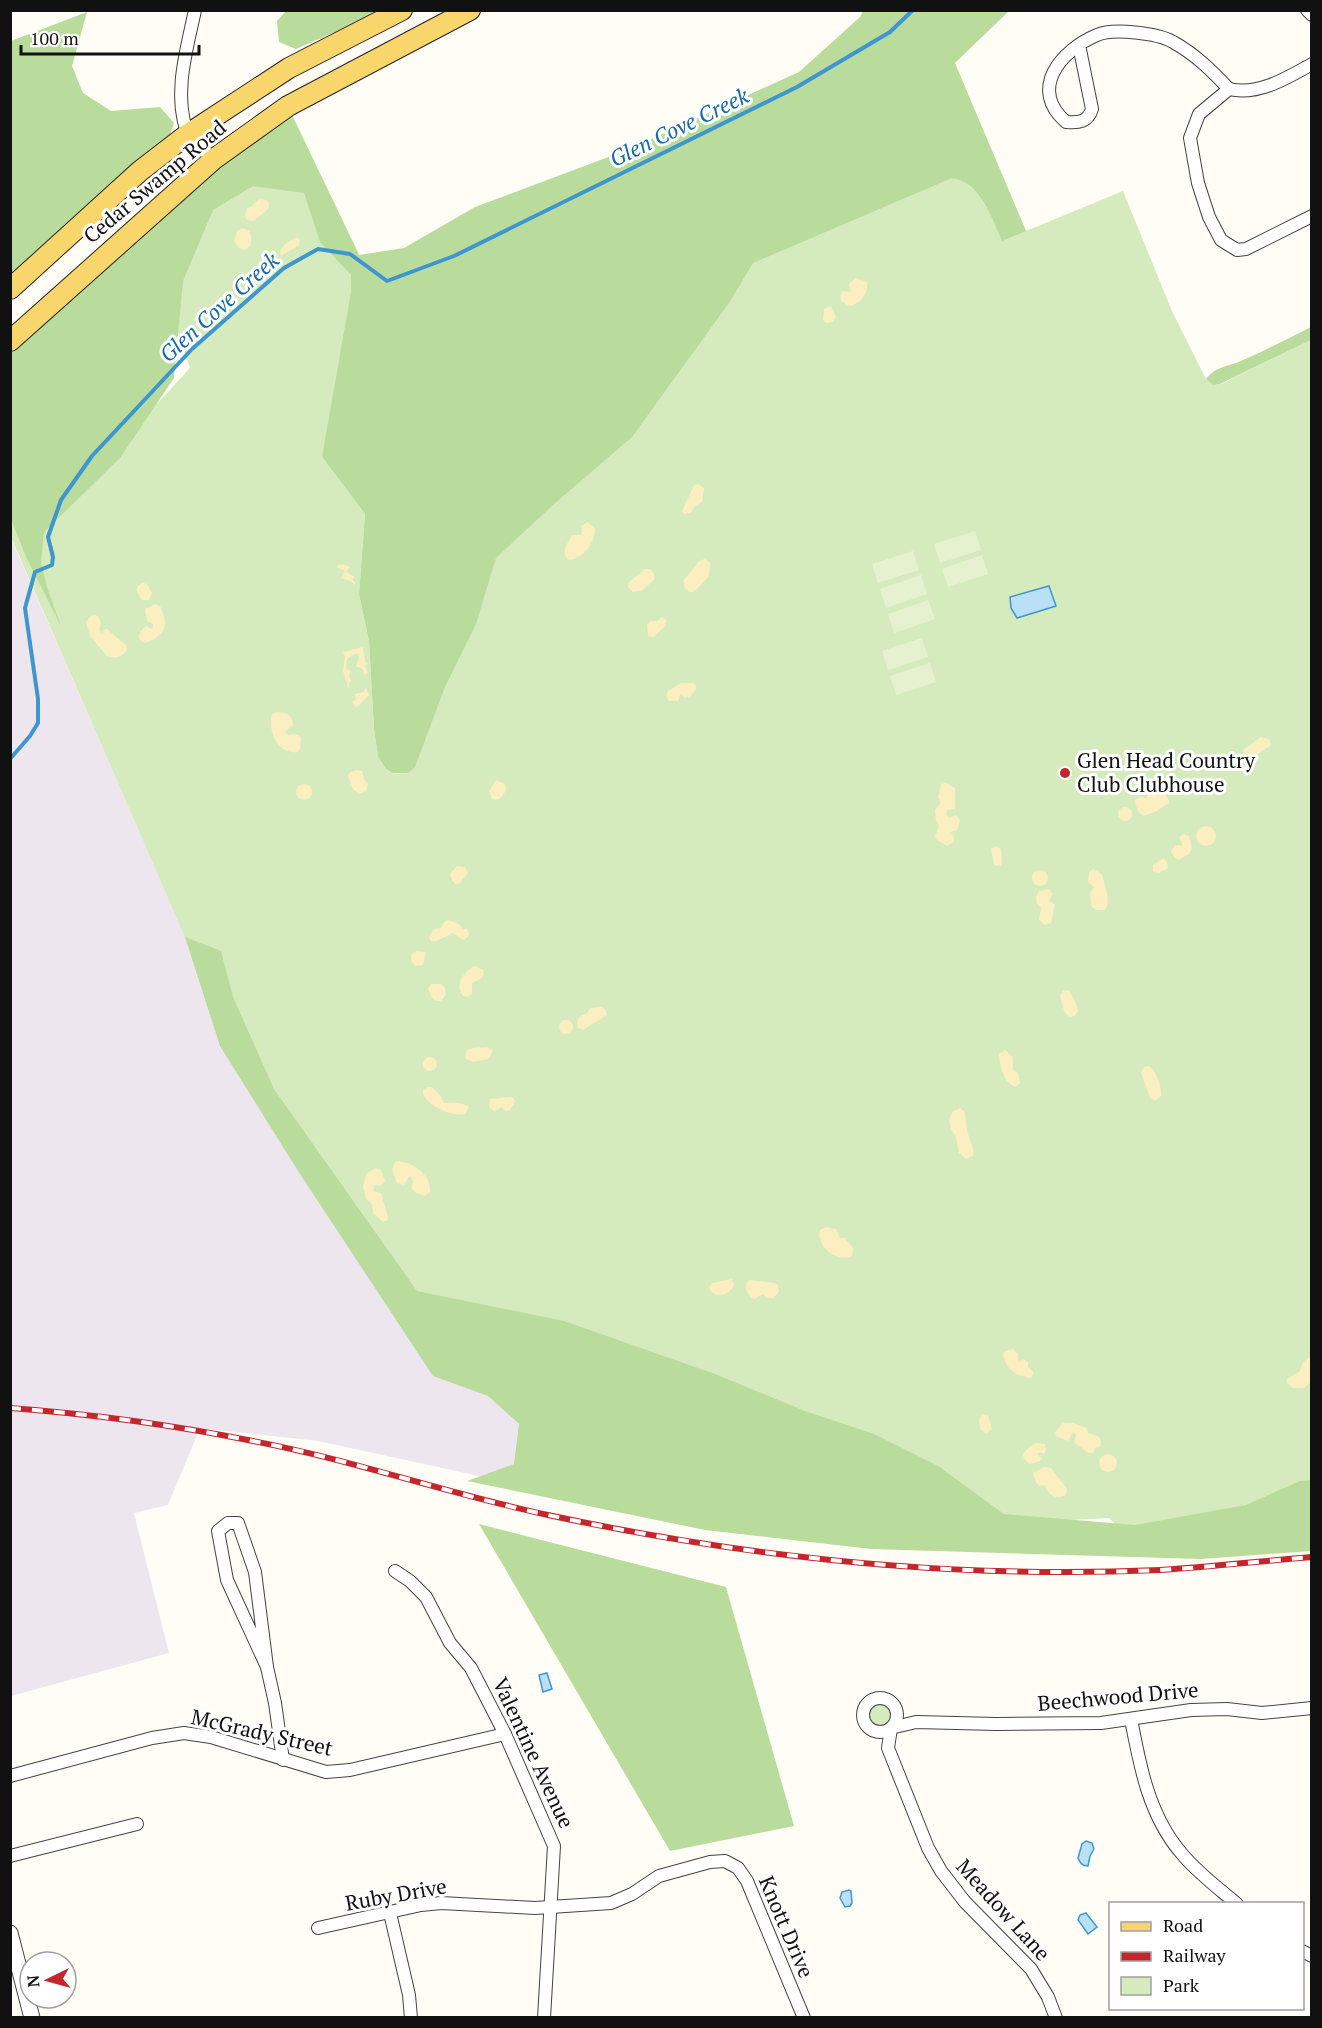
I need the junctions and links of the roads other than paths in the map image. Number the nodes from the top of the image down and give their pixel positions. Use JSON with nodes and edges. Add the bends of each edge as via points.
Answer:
{"nodes":[{"id":1,"x":195,"y":10,"type":"edge"},
{"id":2,"x":402,"y":10,"type":"edge"},
{"id":3,"x":470,"y":10,"type":"edge"},
{"id":4,"x":1307,"y":10,"type":"edge"},
{"id":5,"x":1311,"y":15,"type":"edge"},
{"id":6,"x":1079,"y":45,"type":"junction"},
{"id":7,"x":1311,"y":64,"type":"edge"},
{"id":8,"x":1229,"y":89,"type":"junction"},
{"id":9,"x":188,"y":134,"type":"junction"},
{"id":10,"x":214,"y":159,"type":"junction"},
{"id":11,"x":1311,"y":216,"type":"edge"},
{"id":12,"x":80,"y":225,"type":"junction"},
{"id":13,"x":10,"y":290,"type":"edge"},
{"id":14,"x":10,"y":303,"type":"edge"},
{"id":15,"x":10,"y":341,"type":"edge"},
{"id":16,"x":395,"y":1571,"type":"dead end"},
{"id":17,"x":267,"y":1667,"type":"junction"},
{"id":18,"x":1311,"y":1708,"type":"edge"},
{"id":19,"x":1131,"y":1719,"type":"junction"},
{"id":20,"x":891,"y":1728,"type":"joint"},
{"id":21,"x":505,"y":1734,"type":"junction"},
{"id":22,"x":283,"y":1760,"type":"junction"},
{"id":23,"x":10,"y":1776,"type":"edge"},
{"id":24,"x":137,"y":1824,"type":"dead end"},
{"id":25,"x":10,"y":1856,"type":"edge"},
{"id":26,"x":1235,"y":1902,"type":"edge"},
{"id":27,"x":552,"y":1906,"type":"junction"},
{"id":28,"x":390,"y":1913,"type":"junction"},
{"id":29,"x":318,"y":1928,"type":"dead end"},
{"id":30,"x":10,"y":1933,"type":"edge"},
{"id":31,"x":32,"y":2018,"type":"edge"},
{"id":32,"x":411,"y":2018,"type":"edge"},
{"id":33,"x":544,"y":2018,"type":"edge"},
{"id":34,"x":804,"y":2018,"type":"edge"},
{"id":35,"x":1056,"y":2018,"type":"edge"}],
"edges":[{"from":1,"to":9,"type":"street","via":[[181,80]]},
{"from":2,"to":9,"type":"main road","name":"Cedar Swamp Road","via":[[289,68]]},
{"from":3,"to":10,"type":"main road","name":"Cedar Swamp Road","via":[[288,106]]},
{"from":4,"to":5,"type":"street"},
{"from":6,"to":6,"type":"street","via":[[1052,72],[1049,81],[1052,102],[1066,122],[1081,122],[1092,109]]},
{"from":6,"to":8,"type":"street","via":[[1106,32],[1158,36],[1194,55]]},
{"from":7,"to":8,"type":"street","via":[[1260,88]]},
{"from":8,"to":11,"type":"street","via":[[1199,114],[1190,138],[1198,183],[1221,240],[1237,249],[1246,249]]},
{"from":9,"to":10,"type":"street"},
{"from":9,"to":12,"type":"main road","name":"Cedar Swamp Road"},
{"from":10,"to":15,"type":"main road","name":"Cedar Swamp Road"},
{"from":12,"to":13,"type":"main road","name":"Cedar Swamp Road"},
{"from":12,"to":14,"type":"main road","via":[[59,255]]},
{"from":16,"to":21,"type":"street","name":"Valentine Avenue","via":[[426,1598],[450,1643],[471,1668]]},
{"from":17,"to":17,"type":"street","via":[[255,1572],[238,1523],[228,1523],[218,1531],[227,1580]]},
{"from":17,"to":22,"type":"street"},
{"from":18,"to":19,"type":"street","name":"Beechwood Drive","via":[[1262,1713],[1191,1710]]},
{"from":19,"to":20,"type":"street","name":"Beechwood Drive","via":[[1035,1724],[916,1722]]},
{"from":19,"to":26,"type":"street","via":[[1143,1780],[1162,1824],[1181,1853]]},
{"from":20,"to":35,"type":"street","name":"Meadow Lane","via":[[888,1748],[892,1761],[932,1856],[965,1902],[1030,1969]]},
{"from":21,"to":22,"type":"street","name":"McGrady Street","via":[[350,1770],[326,1772]]},
{"from":21,"to":27,"type":"street","name":"Valentine Avenue","via":[[554,1846]]},
{"from":22,"to":23,"type":"street","name":"McGrady Street","via":[[211,1737],[184,1733]]},
{"from":24,"to":25,"type":"street"},
{"from":27,"to":28,"type":"street","name":"Ruby Drive","via":[[441,1903]]},
{"from":27,"to":33,"type":"street","name":"Valentine Avenue"},
{"from":27,"to":34,"type":"street","name":"Knott Drive","via":[[611,1903],[659,1876],[725,1861],[738,1868],[747,1881]]},
{"from":28,"to":29,"type":"street","name":"Ruby Drive"},
{"from":28,"to":32,"type":"street"},
{"from":30,"to":31,"type":"street"}]}
